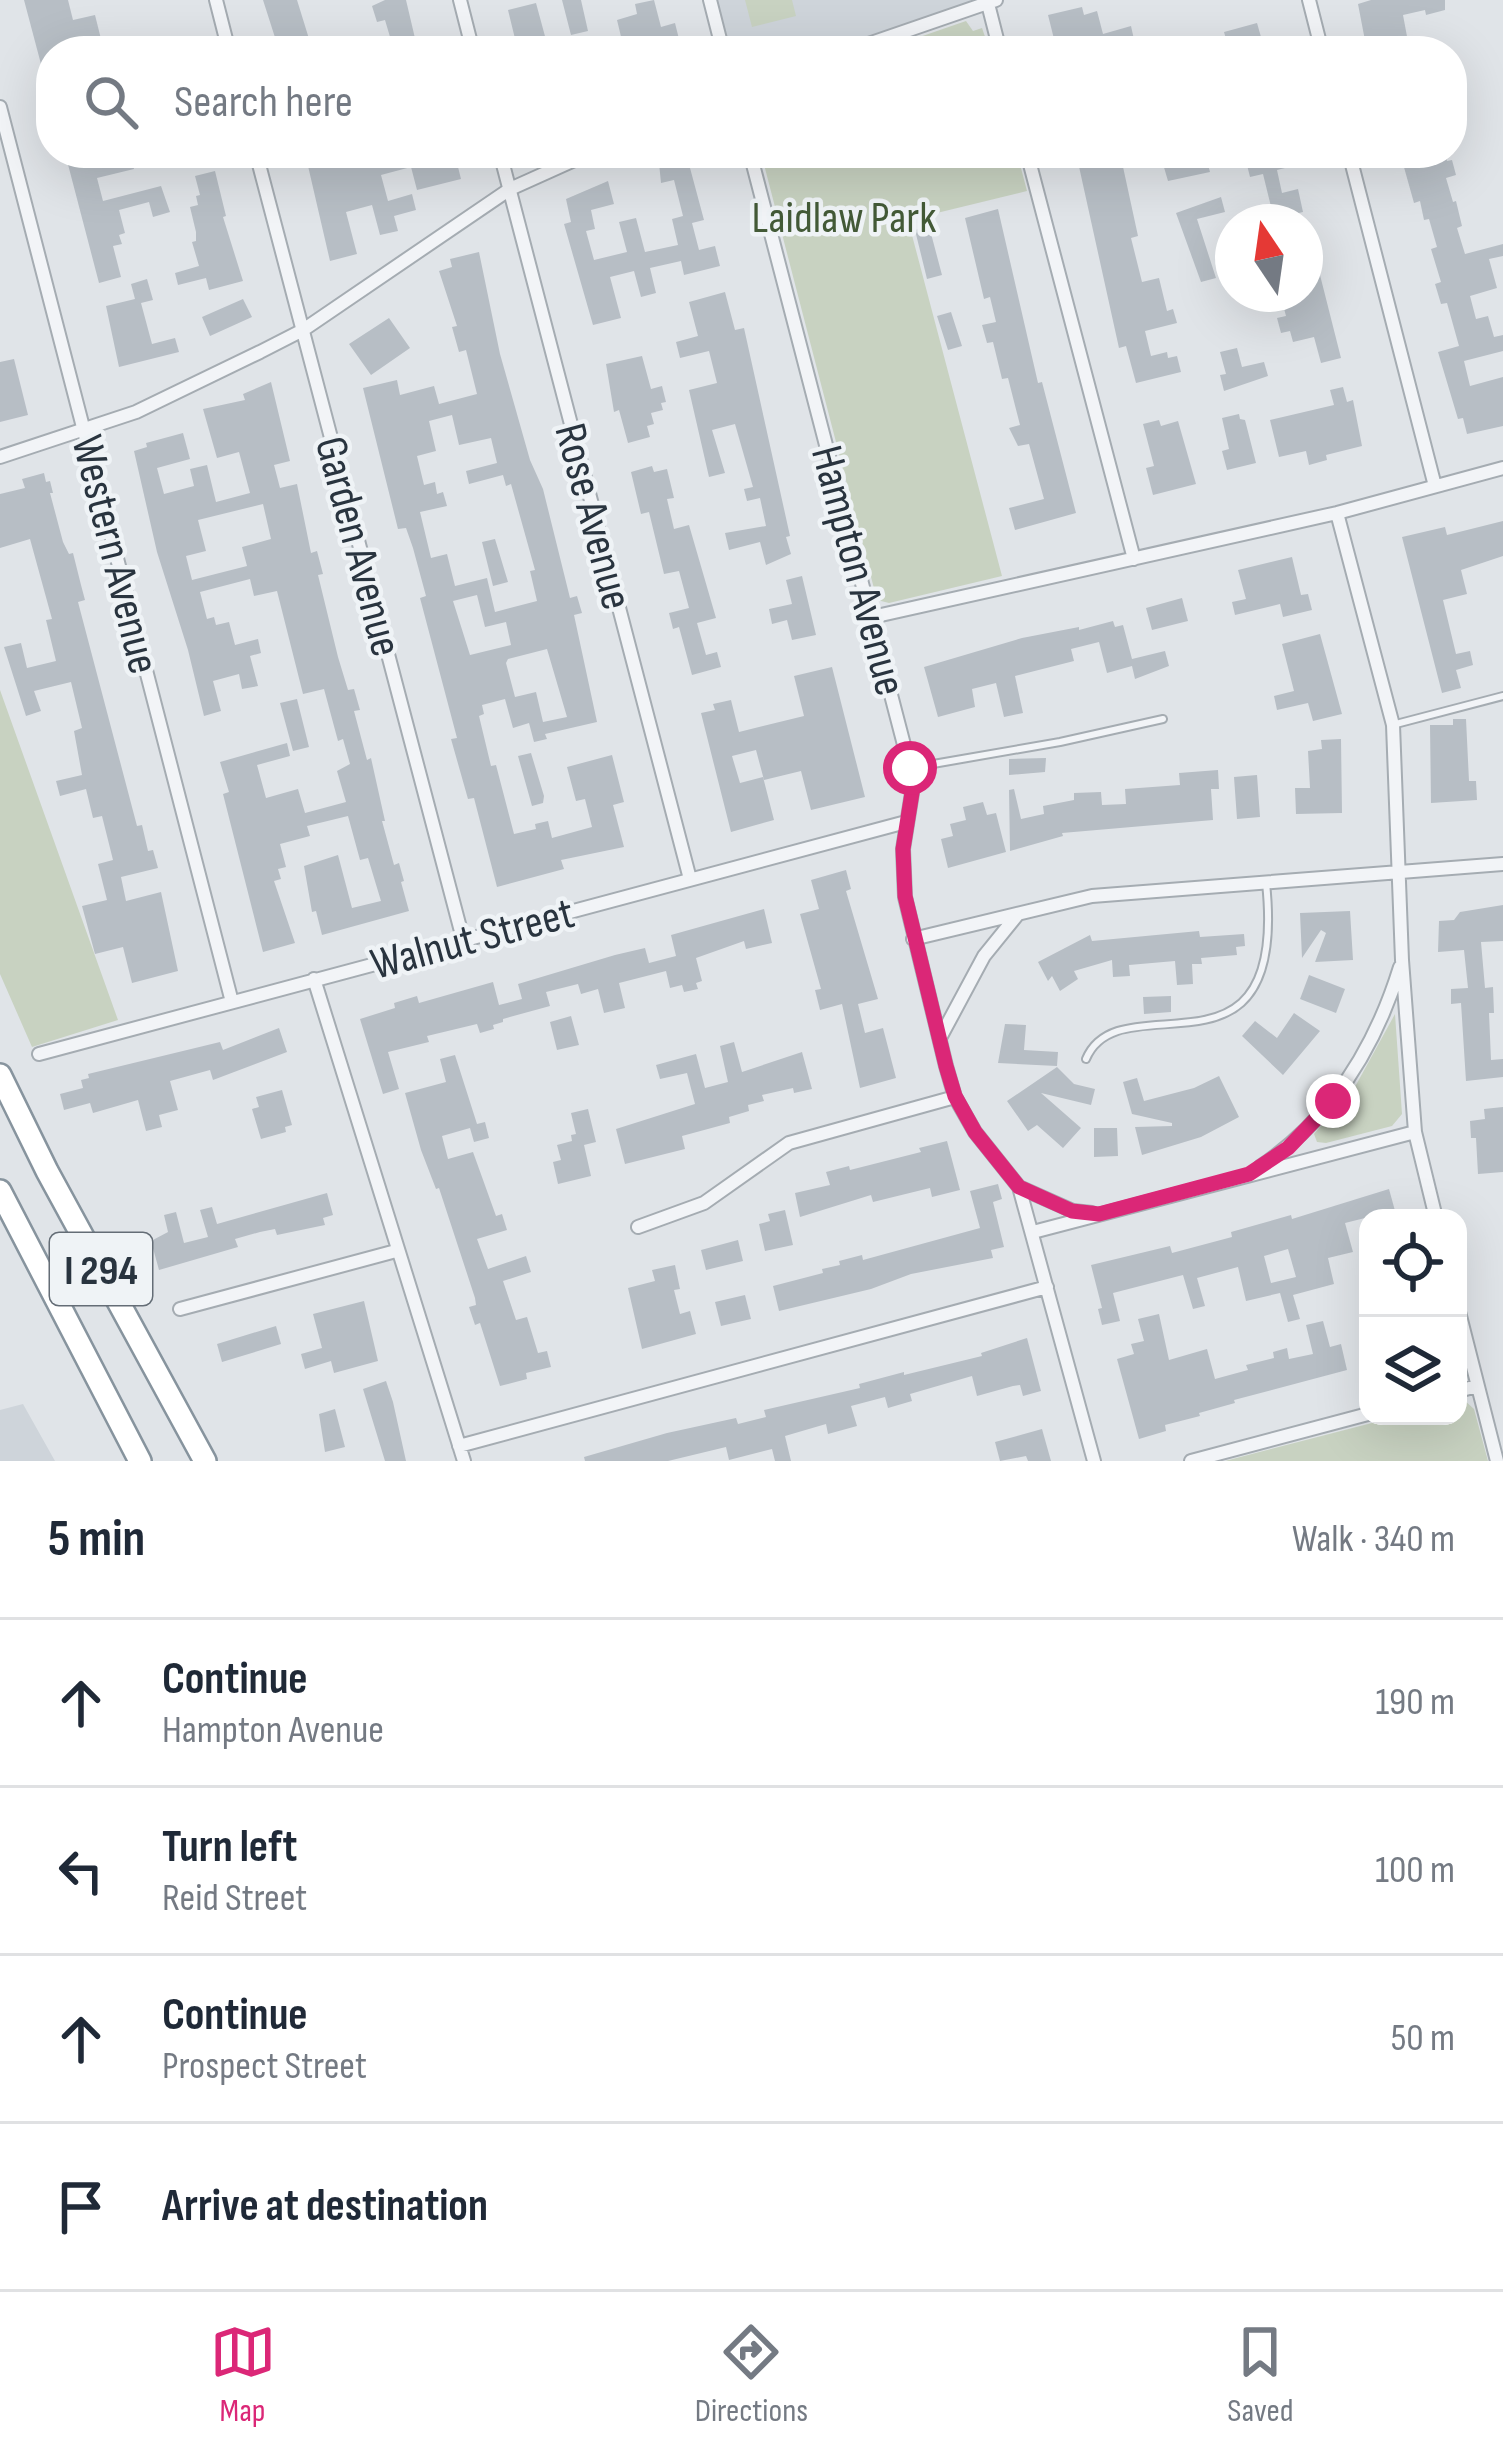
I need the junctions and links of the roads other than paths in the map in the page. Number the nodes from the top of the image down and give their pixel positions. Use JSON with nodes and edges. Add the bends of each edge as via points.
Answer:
{"nodes":[{"id":1,"x":216,"y":0,"type":"edge"},
{"id":2,"x":460,"y":0,"type":"edge"},
{"id":3,"x":710,"y":0,"type":"edge"},
{"id":4,"x":1309,"y":0,"type":"edge"},
{"id":5,"x":990,"y":1,"type":"edge"},
{"id":6,"x":226,"y":36,"type":"edge"},
{"id":7,"x":469,"y":36,"type":"edge"},
{"id":8,"x":719,"y":36,"type":"edge"},
{"id":9,"x":891,"y":36,"type":"edge"},
{"id":10,"x":997,"y":36,"type":"edge"},
{"id":11,"x":1318,"y":36,"type":"edge"},
{"id":12,"x":0,"y":107,"type":"edge"},
{"id":13,"x":260,"y":168,"type":"edge"},
{"id":14,"x":504,"y":168,"type":"edge"},
{"id":15,"x":556,"y":168,"type":"edge"},
{"id":16,"x":754,"y":168,"type":"edge"},
{"id":17,"x":1031,"y":168,"type":"edge"},
{"id":18,"x":1352,"y":168,"type":"edge"},
{"id":19,"x":509,"y":189,"type":"junction"},
{"id":20,"x":303,"y":329,"type":"junction"},
{"id":21,"x":85,"y":428,"type":"junction"},
{"id":22,"x":0,"y":457,"type":"edge"},
{"id":23,"x":1503,"y":468,"type":"edge"},
{"id":24,"x":1435,"y":486,"type":"junction"},
{"id":25,"x":1337,"y":513,"type":"junction"},
{"id":26,"x":1133,"y":559,"type":"junction"},
{"id":27,"x":872,"y":616,"type":"junction"},
{"id":28,"x":1503,"y":696,"type":"edge"},
{"id":29,"x":1162,"y":718,"type":"dead end"},
{"id":30,"x":1393,"y":725,"type":"junction"},
{"id":31,"x":910,"y":768,"type":"junction"},
{"id":32,"x":906,"y":822,"type":"junction"},
{"id":33,"x":1503,"y":864,"type":"edge"},
{"id":34,"x":1401,"y":872,"type":"junction"},
{"id":35,"x":690,"y":879,"type":"junction"},
{"id":36,"x":1265,"y":883,"type":"junction"},
{"id":37,"x":1020,"y":912,"type":"junction"},
{"id":38,"x":463,"y":939,"type":"junction"},
{"id":39,"x":913,"y":939,"type":"junction"},
{"id":40,"x":1402,"y":960,"type":"junction"},
{"id":41,"x":314,"y":980,"type":"junction"},
{"id":42,"x":232,"y":1001,"type":"junction"},
{"id":43,"x":940,"y":1040,"type":"junction"},
{"id":44,"x":39,"y":1054,"type":"dead end"},
{"id":45,"x":1086,"y":1059,"type":"dead end"},
{"id":46,"x":0,"y":1076,"type":"edge"},
{"id":47,"x":955,"y":1096,"type":"junction"},
{"id":48,"x":1414,"y":1132,"type":"junction"},
{"id":49,"x":1249,"y":1174,"type":"junction"},
{"id":50,"x":1019,"y":1187,"type":"junction"},
{"id":51,"x":0,"y":1191,"type":"edge"},
{"id":52,"x":1434,"y":1209,"type":"edge"},
{"id":53,"x":1099,"y":1214,"type":"junction"},
{"id":54,"x":638,"y":1227,"type":"dead end"},
{"id":55,"x":1033,"y":1232,"type":"junction"},
{"id":56,"x":396,"y":1251,"type":"junction"},
{"id":57,"x":1047,"y":1288,"type":"junction"},
{"id":58,"x":180,"y":1309,"type":"dead end"},
{"id":59,"x":1460,"y":1317,"type":"edge"},
{"id":60,"x":1477,"y":1386,"type":"junction"},
{"id":61,"x":1467,"y":1389,"type":"edge"},
{"id":62,"x":1359,"y":1416,"type":"edge"},
{"id":63,"x":459,"y":1446,"type":"junction"},
{"id":64,"x":140,"y":1461,"type":"edge"},
{"id":65,"x":205,"y":1461,"type":"edge"},
{"id":66,"x":464,"y":1461,"type":"edge"},
{"id":67,"x":1094,"y":1461,"type":"edge"},
{"id":68,"x":1191,"y":1461,"type":"edge"},
{"id":69,"x":1497,"y":1461,"type":"edge"}],
"edges":[{"from":1,"to":6,"type":"street"},
{"from":2,"to":7,"type":"street"},
{"from":3,"to":8,"type":"street"},
{"from":4,"to":11,"type":"street"},
{"from":5,"to":9,"type":"street"},
{"from":5,"to":10,"type":"street"},
{"from":12,"to":21,"type":"street","name":"Western Avenue"},
{"from":13,"to":20,"type":"street","name":"Garden Avenue"},
{"from":14,"to":19,"type":"street","name":"Rose Avenue"},
{"from":15,"to":19,"type":"street"},
{"from":16,"to":27,"type":"street","name":"Hampton Avenue"},
{"from":17,"to":26,"type":"street"},
{"from":18,"to":24,"type":"street"},
{"from":19,"to":20,"type":"street"},
{"from":19,"to":35,"type":"street","name":"Rose Avenue"},
{"from":20,"to":21,"type":"street","via":[[136,412]]},
{"from":20,"to":38,"type":"street","name":"Garden Avenue"},
{"from":21,"to":22,"type":"street"},
{"from":21,"to":42,"type":"street","name":"Western Avenue"},
{"from":23,"to":24,"type":"street"},
{"from":24,"to":25,"type":"street"},
{"from":25,"to":26,"type":"street"},
{"from":25,"to":30,"type":"street"},
{"from":26,"to":27,"type":"street"},
{"from":27,"to":31,"type":"street","name":"Hampton Avenue"},
{"from":28,"to":30,"type":"lane"},
{"from":29,"to":31,"type":"lane"},
{"from":30,"to":34,"type":"street"},
{"from":31,"to":32,"type":"street","name":"Hampton Avenue"},
{"from":32,"to":35,"type":"street","name":"Walnut Street"},
{"from":32,"to":39,"type":"street","name":"Hampton Avenue"},
{"from":33,"to":34,"type":"street"},
{"from":34,"to":36,"type":"street"},
{"from":34,"to":40,"type":"street"},
{"from":35,"to":38,"type":"street","name":"Walnut Street"},
{"from":36,"to":37,"type":"street","via":[[1092,896]]},
{"from":36,"to":45,"type":"lane","via":[[1264,956],[1242,1002],[1216,1019],[1113,1031]]},
{"from":37,"to":39,"type":"street"},
{"from":37,"to":43,"type":"street","via":[[984,956]]},
{"from":38,"to":41,"type":"street","name":"Walnut Street"},
{"from":39,"to":43,"type":"street","name":"Hampton Avenue"},
{"from":40,"to":48,"type":"street"},
{"from":40,"to":49,"type":"street","via":[[1354,1072],[1288,1148]]},
{"from":41,"to":42,"type":"street","name":"Walnut Street"},
{"from":41,"to":56,"type":"street"},
{"from":42,"to":44,"type":"street","name":"Walnut Street"},
{"from":43,"to":47,"type":"street","name":"Hampton Avenue"},
{"from":46,"to":65,"type":"highway","number":"I 294"},
{"from":47,"to":50,"type":"street","name":"Hampton Avenue"},
{"from":47,"to":54,"type":"street","via":[[789,1143],[704,1203]]},
{"from":48,"to":49,"type":"street"},
{"from":48,"to":52,"type":"street"},
{"from":49,"to":53,"type":"street"},
{"from":50,"to":53,"type":"street"},
{"from":50,"to":55,"type":"street","name":"Hampton Avenue"},
{"from":51,"to":64,"type":"highway","number":"I 294"},
{"from":53,"to":55,"type":"street"},
{"from":55,"to":57,"type":"street","name":"Hampton Avenue"},
{"from":56,"to":58,"type":"street"},
{"from":56,"to":63,"type":"street"},
{"from":57,"to":63,"type":"street"},
{"from":57,"to":67,"type":"street","name":"Hampton Avenue"},
{"from":59,"to":60,"type":"street"},
{"from":60,"to":61,"type":"street"},
{"from":60,"to":69,"type":"street"},
{"from":62,"to":68,"type":"street"},
{"from":63,"to":66,"type":"street"}]}
